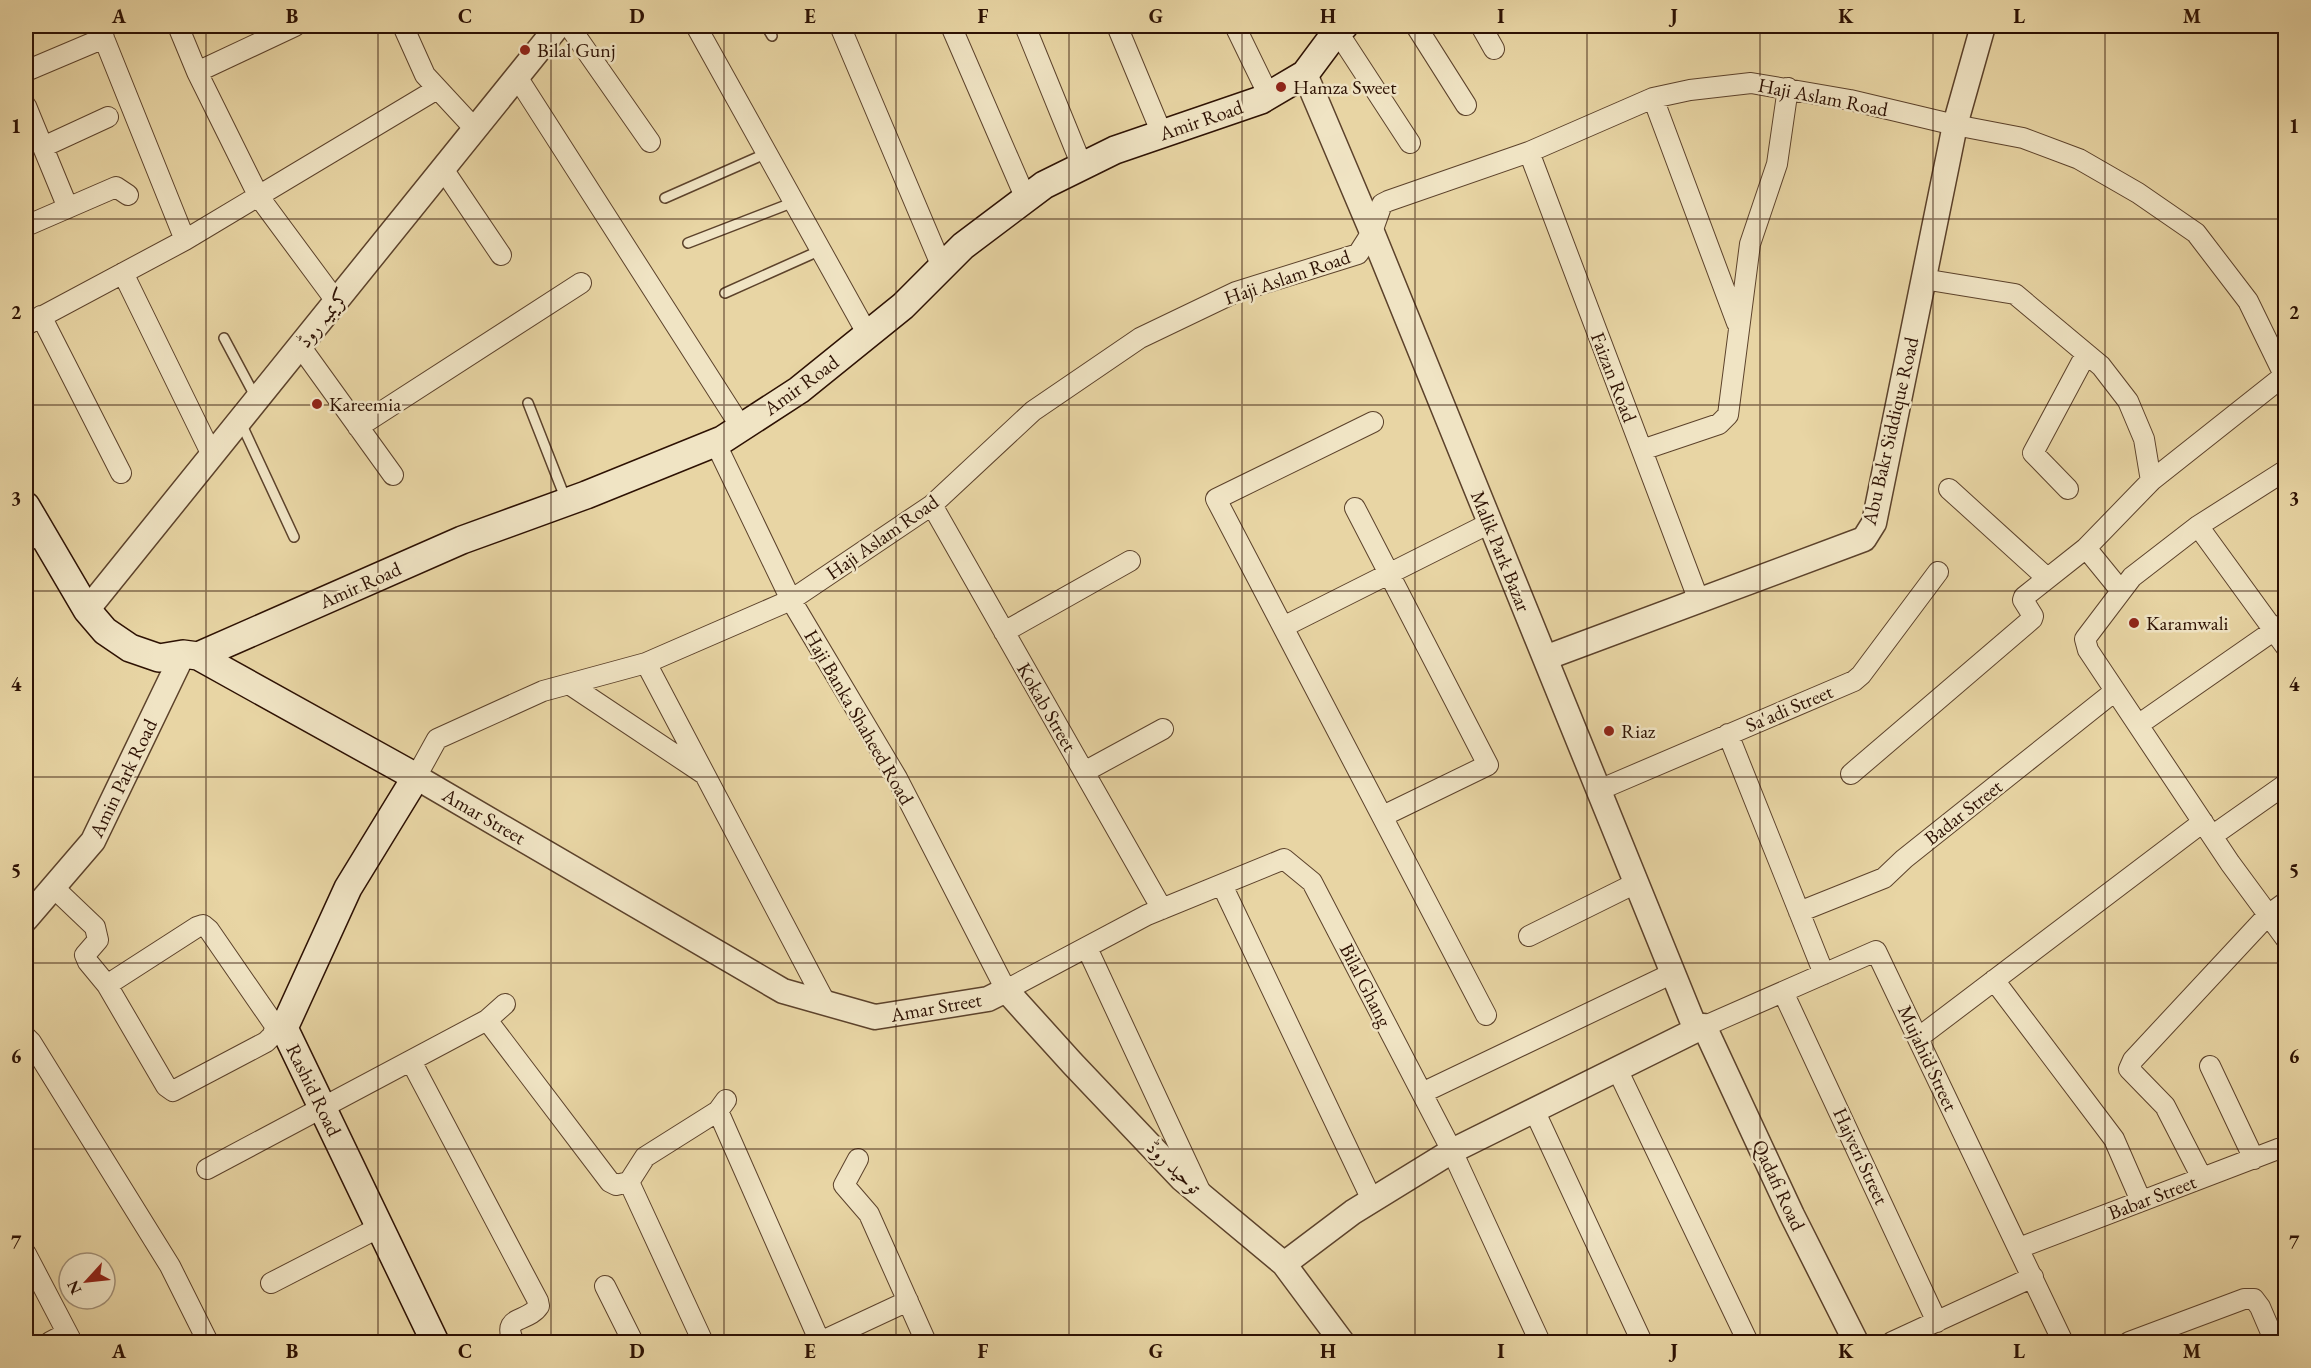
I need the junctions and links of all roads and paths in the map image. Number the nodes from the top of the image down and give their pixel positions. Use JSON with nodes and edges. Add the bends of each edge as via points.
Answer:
{"nodes":[{"id":1,"x":178,"y":26,"type":"edge"},
{"id":2,"x":295,"y":26,"type":"edge"},
{"id":3,"x":403,"y":26,"type":"edge"},
{"id":4,"x":558,"y":26,"type":"edge"},
{"id":5,"x":569,"y":26,"type":"edge"},
{"id":6,"x":696,"y":26,"type":"edge"},
{"id":7,"x":766,"y":26,"type":"edge"},
{"id":8,"x":840,"y":26,"type":"edge"},
{"id":9,"x":951,"y":26,"type":"edge"},
{"id":10,"x":1025,"y":26,"type":"edge"},
{"id":11,"x":1118,"y":26,"type":"edge"},
{"id":12,"x":1235,"y":26,"type":"edge"},
{"id":13,"x":1416,"y":26,"type":"edge"},
{"id":14,"x":1481,"y":26,"type":"edge"},
{"id":15,"x":1983,"y":26,"type":"edge"},
{"id":16,"x":1341,"y":28,"type":"edge"},
{"id":17,"x":101,"y":32,"type":"edge"},
{"id":18,"x":772,"y":36,"type":"dead end"},
{"id":19,"x":1494,"y":49,"type":"dead end"},
{"id":20,"x":26,"y":71,"type":"edge"},
{"id":21,"x":197,"y":72,"type":"junction"},
{"id":22,"x":1305,"y":74,"type":"junction"},
{"id":23,"x":517,"y":77,"type":"junction"},
{"id":24,"x":437,"y":88,"type":"junction"},
{"id":25,"x":1788,"y":88,"type":"junction"},
{"id":26,"x":1269,"y":96,"type":"junction"},
{"id":27,"x":1653,"y":98,"type":"junction"},
{"id":28,"x":1466,"y":105,"type":"dead end"},
{"id":29,"x":26,"y":106,"type":"edge"},
{"id":30,"x":108,"y":117,"type":"dead end"},
{"id":31,"x":1955,"y":125,"type":"junction"},
{"id":32,"x":475,"y":129,"type":"junction"},
{"id":33,"x":1162,"y":134,"type":"junction"},
{"id":34,"x":650,"y":142,"type":"dead end"},
{"id":35,"x":1410,"y":143,"type":"dead end"},
{"id":36,"x":43,"y":147,"type":"junction"},
{"id":37,"x":1529,"y":152,"type":"junction"},
{"id":38,"x":767,"y":153,"type":"junction"},
{"id":39,"x":1082,"y":166,"type":"junction"},
{"id":40,"x":443,"y":169,"type":"junction"},
{"id":41,"x":128,"y":195,"type":"dead end"},
{"id":42,"x":259,"y":197,"type":"junction"},
{"id":43,"x":665,"y":198,"type":"dead end"},
{"id":44,"x":1026,"y":199,"type":"junction"},
{"id":45,"x":794,"y":202,"type":"junction"},
{"id":46,"x":68,"y":208,"type":"junction"},
{"id":47,"x":26,"y":226,"type":"edge"},
{"id":48,"x":1372,"y":232,"type":"junction"},
{"id":49,"x":185,"y":240,"type":"junction"},
{"id":50,"x":688,"y":243,"type":"dead end"},
{"id":51,"x":821,"y":250,"type":"junction"},
{"id":52,"x":501,"y":255,"type":"dead end"},
{"id":53,"x":942,"y":267,"type":"junction"},
{"id":54,"x":123,"y":273,"type":"junction"},
{"id":55,"x":1923,"y":279,"type":"junction"},
{"id":56,"x":581,"y":283,"type":"dead end"},
{"id":57,"x":725,"y":293,"type":"dead end"},
{"id":58,"x":336,"y":301,"type":"junction"},
{"id":59,"x":33,"y":320,"type":"edge"},
{"id":60,"x":1738,"y":326,"type":"junction"},
{"id":61,"x":868,"y":335,"type":"junction"},
{"id":62,"x":224,"y":338,"type":"dead end"},
{"id":63,"x":300,"y":346,"type":"junction"},
{"id":64,"x":2086,"y":354,"type":"junction"},
{"id":65,"x":2285,"y":375,"type":"edge"},
{"id":66,"x":257,"y":400,"type":"junction"},
{"id":67,"x":528,"y":403,"type":"dead end"},
{"id":68,"x":240,"y":421,"type":"junction"},
{"id":69,"x":1373,"y":422,"type":"dead end"},
{"id":70,"x":358,"y":427,"type":"junction"},
{"id":71,"x":741,"y":427,"type":"junction"},
{"id":72,"x":715,"y":442,"type":"junction"},
{"id":73,"x":1642,"y":450,"type":"junction"},
{"id":74,"x":212,"y":455,"type":"junction"},
{"id":75,"x":2286,"y":470,"type":"edge"},
{"id":76,"x":121,"y":473,"type":"dead end"},
{"id":77,"x":393,"y":475,"type":"dead end"},
{"id":78,"x":2151,"y":481,"type":"junction"},
{"id":79,"x":1949,"y":489,"type":"dead end"},
{"id":80,"x":2068,"y":489,"type":"dead end"},
{"id":81,"x":567,"y":502,"type":"junction"},
{"id":82,"x":932,"y":505,"type":"junction"},
{"id":83,"x":26,"y":506,"type":"edge"},
{"id":84,"x":1354,"y":508,"type":"dead end"},
{"id":85,"x":1490,"y":523,"type":"junction"},
{"id":86,"x":2198,"y":526,"type":"junction"},
{"id":87,"x":33,"y":537,"type":"edge"},
{"id":88,"x":294,"y":537,"type":"dead end"},
{"id":89,"x":2086,"y":548,"type":"junction"},
{"id":90,"x":1130,"y":561,"type":"dead end"},
{"id":91,"x":1938,"y":572,"type":"dead end"},
{"id":92,"x":1389,"y":573,"type":"junction"},
{"id":93,"x":2047,"y":578,"type":"junction"},
{"id":94,"x":2121,"y":591,"type":"junction"},
{"id":95,"x":792,"y":600,"type":"junction"},
{"id":96,"x":1699,"y":601,"type":"junction"},
{"id":97,"x":87,"y":610,"type":"junction"},
{"id":98,"x":2280,"y":626,"type":"edge"},
{"id":99,"x":1283,"y":627,"type":"junction"},
{"id":100,"x":1004,"y":632,"type":"junction"},
{"id":101,"x":2286,"y":647,"type":"edge"},
{"id":102,"x":190,"y":655,"type":"junction"},
{"id":103,"x":1545,"y":658,"type":"junction"},
{"id":104,"x":646,"y":663,"type":"junction"},
{"id":105,"x":569,"y":684,"type":"junction"},
{"id":106,"x":2115,"y":691,"type":"junction"},
{"id":107,"x":2138,"y":725,"type":"junction"},
{"id":108,"x":1163,"y":729,"type":"dead end"},
{"id":109,"x":1728,"y":734,"type":"junction"},
{"id":110,"x":1084,"y":772,"type":"junction"},
{"id":111,"x":1851,"y":774,"type":"dead end"},
{"id":112,"x":706,"y":775,"type":"junction"},
{"id":113,"x":416,"y":777,"type":"junction"},
{"id":114,"x":2286,"y":784,"type":"edge"},
{"id":115,"x":1599,"y":790,"type":"junction"},
{"id":116,"x":1383,"y":816,"type":"junction"},
{"id":117,"x":2207,"y":829,"type":"junction"},
{"id":118,"x":1636,"y":884,"type":"junction"},
{"id":119,"x":1222,"y":885,"type":"junction"},
{"id":120,"x":53,"y":888,"type":"junction"},
{"id":121,"x":2286,"y":902,"type":"edge"},
{"id":122,"x":1162,"y":909,"type":"junction"},
{"id":123,"x":1799,"y":912,"type":"junction"},
{"id":124,"x":2268,"y":915,"type":"junction"},
{"id":125,"x":26,"y":919,"type":"edge"},
{"id":126,"x":1529,"y":936,"type":"dead end"},
{"id":127,"x":2286,"y":939,"type":"edge"},
{"id":128,"x":1087,"y":948,"type":"junction"},
{"id":129,"x":1673,"y":973,"type":"junction"},
{"id":130,"x":1824,"y":974,"type":"junction"},
{"id":131,"x":1994,"y":980,"type":"junction"},
{"id":132,"x":107,"y":985,"type":"junction"},
{"id":133,"x":1006,"y":990,"type":"junction"},
{"id":134,"x":1783,"y":992,"type":"junction"},
{"id":135,"x":505,"y":1004,"type":"dead end"},
{"id":136,"x":826,"y":1004,"type":"junction"},
{"id":137,"x":1486,"y":1015,"type":"dead end"},
{"id":138,"x":487,"y":1020,"type":"junction"},
{"id":139,"x":280,"y":1027,"type":"junction"},
{"id":140,"x":1700,"y":1028,"type":"junction"},
{"id":141,"x":26,"y":1037,"type":"edge"},
{"id":142,"x":1918,"y":1038,"type":"junction"},
{"id":143,"x":411,"y":1061,"type":"junction"},
{"id":144,"x":2210,"y":1066,"type":"dead end"},
{"id":145,"x":1617,"y":1069,"type":"junction"},
{"id":146,"x":1422,"y":1093,"type":"junction"},
{"id":147,"x":323,"y":1108,"type":"junction"},
{"id":148,"x":1534,"y":1110,"type":"junction"},
{"id":149,"x":2286,"y":1148,"type":"edge"},
{"id":150,"x":1452,"y":1151,"type":"junction"},
{"id":151,"x":858,"y":1159,"type":"dead end"},
{"id":152,"x":2254,"y":1159,"type":"junction"},
{"id":153,"x":207,"y":1169,"type":"dead end"},
{"id":154,"x":2202,"y":1178,"type":"junction"},
{"id":155,"x":629,"y":1182,"type":"junction"},
{"id":156,"x":1202,"y":1195,"type":"junction"},
{"id":157,"x":1372,"y":1200,"type":"junction"},
{"id":158,"x":2141,"y":1201,"type":"junction"},
{"id":159,"x":380,"y":1227,"type":"junction"},
{"id":160,"x":2019,"y":1248,"type":"junction"},
{"id":161,"x":26,"y":1254,"type":"edge"},
{"id":162,"x":1284,"y":1264,"type":"junction"},
{"id":163,"x":2032,"y":1277,"type":"junction"},
{"id":164,"x":271,"y":1283,"type":"dead end"},
{"id":165,"x":604,"y":1286,"type":"dead end"},
{"id":166,"x":908,"y":1301,"type":"junction"},
{"id":167,"x":1937,"y":1322,"type":"junction"},
{"id":168,"x":2151,"y":1339,"type":"edge"},
{"id":169,"x":63,"y":1340,"type":"edge"},
{"id":170,"x":208,"y":1342,"type":"edge"},
{"id":171,"x":435,"y":1342,"type":"edge"},
{"id":172,"x":514,"y":1342,"type":"edge"},
{"id":173,"x":633,"y":1342,"type":"edge"},
{"id":174,"x":703,"y":1342,"type":"edge"},
{"id":175,"x":820,"y":1342,"type":"edge"},
{"id":176,"x":926,"y":1342,"type":"edge"},
{"id":177,"x":1342,"y":1342,"type":"edge"},
{"id":178,"x":1540,"y":1342,"type":"edge"},
{"id":179,"x":1642,"y":1342,"type":"edge"},
{"id":180,"x":1748,"y":1342,"type":"edge"},
{"id":181,"x":1856,"y":1342,"type":"edge"},
{"id":182,"x":1892,"y":1342,"type":"edge"},
{"id":183,"x":2063,"y":1342,"type":"edge"},
{"id":184,"x":2130,"y":1342,"type":"edge"},
{"id":185,"x":2275,"y":1342,"type":"edge"}],
"edges":[{"from":1,"to":21,"type":"street"},
{"from":2,"to":21,"type":"street","via":[[266,35]]},
{"from":3,"to":24,"type":"street","via":[[425,75]]},
{"from":4,"to":23,"type":"street","name":"کریمیہ روڈ"},
{"from":5,"to":34,"type":"street"},
{"from":6,"to":38,"type":"street"},
{"from":7,"to":18,"type":"lane"},
{"from":8,"to":53,"type":"street"},
{"from":9,"to":44,"type":"street"},
{"from":10,"to":39,"type":"street"},
{"from":11,"to":33,"type":"street"},
{"from":12,"to":26,"type":"street"},
{"from":13,"to":28,"type":"street"},
{"from":14,"to":19,"type":"street"},
{"from":15,"to":31,"type":"street","name":"Abu Bakr Siddique Road"},
{"from":16,"to":22,"type":"main road","name":"Amir Road"},
{"from":16,"to":35,"type":"street"},
{"from":17,"to":20,"type":"street"},
{"from":17,"to":49,"type":"street"},
{"from":21,"to":42,"type":"street"},
{"from":22,"to":26,"type":"main road","name":"Amir Road"},
{"from":22,"to":48,"type":"street","name":"Malik Park Bazar"},
{"from":23,"to":32,"type":"street","name":"کریمیہ روڈ"},
{"from":23,"to":71,"type":"street"},
{"from":24,"to":32,"type":"street"},
{"from":24,"to":42,"type":"street"},
{"from":25,"to":27,"type":"street","name":"Haji Aslam Road","via":[[1751,83]]},
{"from":25,"to":31,"type":"street","name":"Haji Aslam Road"},
{"from":25,"to":60,"type":"street","via":[[1777,164],[1750,244]]},
{"from":26,"to":33,"type":"main road","name":"Amir Road"},
{"from":27,"to":37,"type":"street","name":"Haji Aslam Road"},
{"from":27,"to":60,"type":"street"},
{"from":29,"to":36,"type":"street"},
{"from":30,"to":36,"type":"street"},
{"from":31,"to":55,"type":"street","name":"Abu Bakr Siddique Road"},
{"from":31,"to":65,"type":"street","name":"Haji Aslam Road","via":[[2023,138],[2079,159],[2196,233],[2248,301]]},
{"from":32,"to":40,"type":"street","name":"کریمیہ روڈ"},
{"from":33,"to":39,"type":"main road","name":"Amir Road"},
{"from":36,"to":46,"type":"street"},
{"from":37,"to":48,"type":"street","name":"Haji Aslam Road","via":[[1382,204]]},
{"from":37,"to":73,"type":"street","name":"Faizan Road"},
{"from":38,"to":43,"type":"lane"},
{"from":38,"to":45,"type":"street"},
{"from":39,"to":44,"type":"main road","name":"Amir Road"},
{"from":40,"to":52,"type":"street"},
{"from":40,"to":58,"type":"street","name":"کریمیہ روڈ"},
{"from":41,"to":46,"type":"street","via":[[116,187]]},
{"from":42,"to":49,"type":"street"},
{"from":42,"to":58,"type":"street"},
{"from":44,"to":53,"type":"main road","name":"Amir Road","via":[[963,246]]},
{"from":45,"to":50,"type":"lane"},
{"from":45,"to":51,"type":"street"},
{"from":46,"to":47,"type":"street"},
{"from":48,"to":82,"type":"street","name":"Haji Aslam Road","via":[[1358,254],[1236,292],[1140,338],[1033,411]]},
{"from":48,"to":85,"type":"street","name":"Malik Park Bazar"},
{"from":49,"to":54,"type":"street"},
{"from":51,"to":57,"type":"lane"},
{"from":51,"to":61,"type":"street"},
{"from":53,"to":61,"type":"main road","name":"Amir Road"},
{"from":54,"to":59,"type":"street"},
{"from":54,"to":74,"type":"street"},
{"from":55,"to":64,"type":"street","via":[[2015,294]]},
{"from":55,"to":96,"type":"street","name":"Abu Bakr Siddique Road","via":[[1874,523],[1864,539]]},
{"from":56,"to":70,"type":"street"},
{"from":58,"to":63,"type":"street","name":"کریمیہ روڈ"},
{"from":59,"to":76,"type":"street"},
{"from":60,"to":73,"type":"street","via":[[1728,415],[1724,421]]},
{"from":61,"to":71,"type":"main road","name":"Amir Road","via":[[799,390]]},
{"from":62,"to":66,"type":"lane"},
{"from":63,"to":66,"type":"street","name":"کریمیہ روڈ"},
{"from":63,"to":70,"type":"street"},
{"from":64,"to":78,"type":"street","via":[[2101,366],[2128,401],[2144,439]]},
{"from":64,"to":80,"type":"street","via":[[2033,453]]},
{"from":65,"to":78,"type":"street"},
{"from":66,"to":68,"type":"street","name":"کریمیہ روڈ"},
{"from":67,"to":81,"type":"lane"},
{"from":68,"to":74,"type":"street","name":"کریمیہ روڈ"},
{"from":68,"to":88,"type":"lane"},
{"from":69,"to":99,"type":"street","via":[[1216,499]]},
{"from":70,"to":77,"type":"street"},
{"from":71,"to":72,"type":"main road","name":"Amir Road"},
{"from":72,"to":81,"type":"main road","name":"Amir Road"},
{"from":72,"to":95,"type":"street","name":"Haji Banka Shaheed Road"},
{"from":73,"to":96,"type":"street","name":"Faizan Road"},
{"from":74,"to":97,"type":"street","name":"کریمیہ روڈ"},
{"from":75,"to":86,"type":"street"},
{"from":78,"to":89,"type":"street"},
{"from":79,"to":93,"type":"street"},
{"from":81,"to":102,"type":"main road","name":"Amir Road","via":[[462,540]]},
{"from":82,"to":95,"type":"street","name":"Haji Aslam Road"},
{"from":82,"to":100,"type":"street","name":"Kokab Street"},
{"from":83,"to":87,"type":"main road"},
{"from":84,"to":92,"type":"street"},
{"from":85,"to":92,"type":"street"},
{"from":85,"to":103,"type":"street","name":"Malik Park Bazar"},
{"from":86,"to":94,"type":"street","via":[[2132,577]]},
{"from":86,"to":98,"type":"street"},
{"from":87,"to":97,"type":"main road"},
{"from":89,"to":93,"type":"street"},
{"from":89,"to":94,"type":"street"},
{"from":90,"to":100,"type":"street"},
{"from":91,"to":109,"type":"street","name":"Sa'adi Street","via":[[1854,681]]},
{"from":92,"to":99,"type":"street"},
{"from":92,"to":116,"type":"street","via":[[1488,765]]},
{"from":93,"to":111,"type":"street","via":[[2024,597],[2032,619]]},
{"from":94,"to":106,"type":"street","via":[[2085,639]]},
{"from":95,"to":104,"type":"street","name":"Haji Aslam Road"},
{"from":95,"to":133,"type":"street","name":"Haji Banka Shaheed Road","via":[[897,778]]},
{"from":96,"to":103,"type":"street","name":"Abu Bakr Siddique Road"},
{"from":97,"to":102,"type":"main road","via":[[105,631],[130,648],[159,658]]},
{"from":98,"to":101,"type":"street"},
{"from":98,"to":107,"type":"street"},
{"from":99,"to":116,"type":"street"},
{"from":100,"to":110,"type":"street","name":"Kokab Street"},
{"from":102,"to":113,"type":"main road","name":"Amar Street"},
{"from":102,"to":120,"type":"street","name":"Amin Park Road","via":[[93,842]]},
{"from":103,"to":115,"type":"street","name":"Malik Park Bazar"},
{"from":104,"to":105,"type":"street","name":"Haji Aslam Road"},
{"from":104,"to":112,"type":"street"},
{"from":105,"to":112,"type":"street"},
{"from":105,"to":113,"type":"street","name":"Haji Aslam Road","via":[[543,691],[437,739]]},
{"from":106,"to":107,"type":"street"},
{"from":106,"to":123,"type":"street","name":"Badar Street","via":[[1884,878]]},
{"from":107,"to":117,"type":"street"},
{"from":108,"to":110,"type":"street"},
{"from":109,"to":115,"type":"street","name":"Sa'adi Street"},
{"from":109,"to":123,"type":"street"},
{"from":110,"to":122,"type":"street","name":"Kokab Street"},
{"from":112,"to":136,"type":"street"},
{"from":113,"to":136,"type":"street","name":"Amar Street","via":[[783,991]]},
{"from":113,"to":139,"type":"main road","name":"Rashid Road","via":[[348,888]]},
{"from":114,"to":117,"type":"street"},
{"from":115,"to":118,"type":"street","name":"Malik Park Bazar"},
{"from":116,"to":137,"type":"street"},
{"from":117,"to":124,"type":"street"},
{"from":117,"to":131,"type":"street"},
{"from":118,"to":126,"type":"street"},
{"from":118,"to":129,"type":"street","name":"Malik Park Bazar"},
{"from":119,"to":122,"type":"street","name":"Bilal Ghang"},
{"from":119,"to":146,"type":"street","name":"Bilal Ghang","via":[[1284,860],[1312,882]]},
{"from":119,"to":157,"type":"street"},
{"from":120,"to":125,"type":"street","name":"Amin Park Road"},
{"from":120,"to":132,"type":"street","via":[[99,934],[85,955]]},
{"from":121,"to":124,"type":"street"},
{"from":122,"to":128,"type":"street","name":"Bilal Ghang"},
{"from":123,"to":130,"type":"street"},
{"from":124,"to":127,"type":"street"},
{"from":124,"to":154,"type":"street","via":[[2133,1060],[2129,1069],[2164,1106]]},
{"from":128,"to":133,"type":"street","name":"Bilal Ghang"},
{"from":128,"to":156,"type":"street"},
{"from":129,"to":140,"type":"street","name":"Malik Park Bazar"},
{"from":129,"to":146,"type":"street"},
{"from":130,"to":134,"type":"street","name":"Mujahid Street"},
{"from":130,"to":142,"type":"street","name":"Mujahid Street","via":[[1876,951]]},
{"from":131,"to":142,"type":"street"},
{"from":131,"to":158,"type":"street","via":[[2114,1139]]},
{"from":132,"to":139,"type":"street","via":[[203,925]]},
{"from":132,"to":139,"type":"street","via":[[172,1091],[266,1042]]},
{"from":133,"to":136,"type":"street","name":"Amar Street","via":[[988,999],[875,1017]]},
{"from":133,"to":156,"type":"street","name":"توحید روڈ","via":[[1174,1171]]},
{"from":134,"to":140,"type":"street","name":"Mujahid Street"},
{"from":134,"to":167,"type":"street","name":"Hajveri Street"},
{"from":135,"to":138,"type":"street"},
{"from":138,"to":143,"type":"street"},
{"from":138,"to":155,"type":"street","via":[[610,1182]]},
{"from":139,"to":147,"type":"main road","name":"Rashid Road"},
{"from":140,"to":145,"type":"street"},
{"from":140,"to":181,"type":"street","name":"Qadafi Road"},
{"from":141,"to":170,"type":"street","via":[[170,1266]]},
{"from":142,"to":160,"type":"street","name":"Mujahid Street"},
{"from":143,"to":147,"type":"street"},
{"from":143,"to":172,"type":"street","via":[[538,1301],[536,1311],[509,1328]]},
{"from":144,"to":152,"type":"street"},
{"from":145,"to":148,"type":"street"},
{"from":145,"to":180,"type":"street"},
{"from":146,"to":150,"type":"street","name":"Bilal Ghang"},
{"from":147,"to":153,"type":"street"},
{"from":147,"to":159,"type":"main road","name":"Rashid Road"},
{"from":148,"to":150,"type":"street"},
{"from":148,"to":179,"type":"street"},
{"from":149,"to":152,"type":"street","name":"Babar Street"},
{"from":150,"to":157,"type":"street"},
{"from":150,"to":178,"type":"street","name":"Bilal Ghang"},
{"from":151,"to":166,"type":"street","via":[[844,1185],[869,1214]]},
{"from":152,"to":154,"type":"street","name":"Babar Street"},
{"from":154,"to":158,"type":"street","name":"Babar Street"},
{"from":155,"to":174,"type":"street"},
{"from":155,"to":175,"type":"street","via":[[645,1157],[722,1105]]},
{"from":156,"to":162,"type":"street","name":"توحید روڈ"},
{"from":157,"to":162,"type":"street"},
{"from":158,"to":160,"type":"street","name":"Babar Street"},
{"from":159,"to":164,"type":"street"},
{"from":159,"to":171,"type":"main road","name":"Rashid Road"},
{"from":160,"to":163,"type":"street","name":"Mujahid Street"},
{"from":161,"to":169,"type":"street"},
{"from":162,"to":177,"type":"street","name":"توحید روڈ"},
{"from":163,"to":167,"type":"street"},
{"from":163,"to":183,"type":"street","name":"Mujahid Street"},
{"from":165,"to":173,"type":"street"},
{"from":166,"to":175,"type":"street"},
{"from":166,"to":176,"type":"street"},
{"from":167,"to":182,"type":"street"},
{"from":168,"to":184,"type":"street"},
{"from":168,"to":185,"type":"street","via":[[2244,1299],[2254,1299]]}]}
